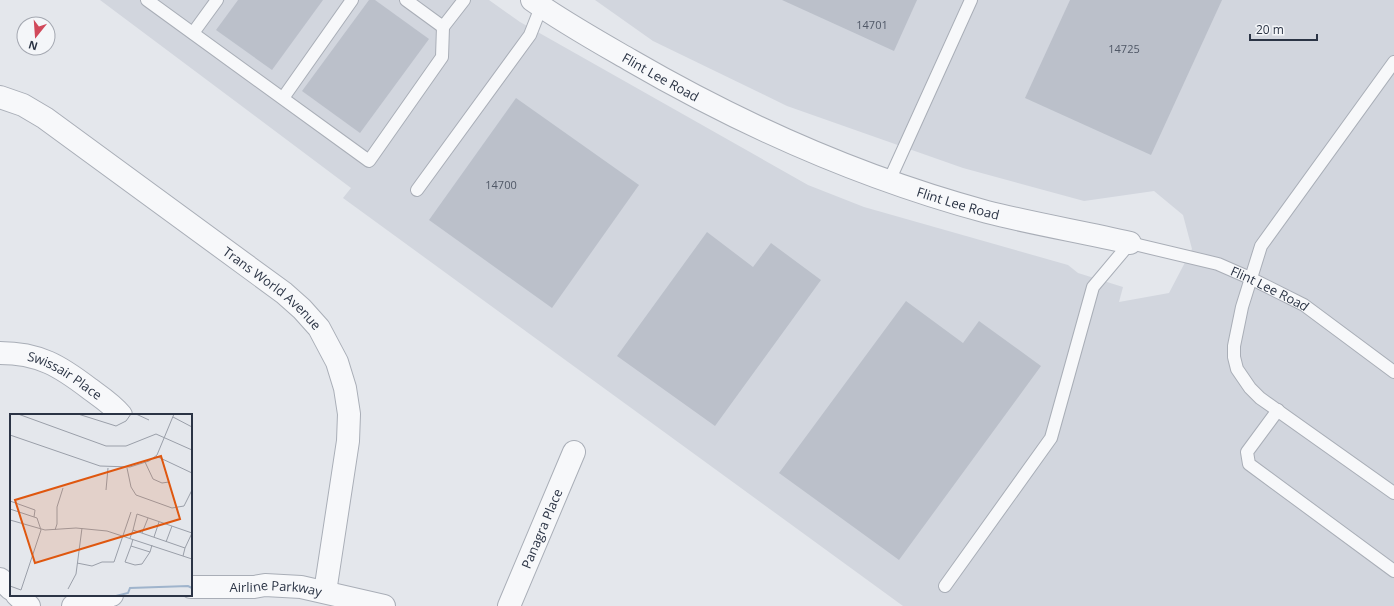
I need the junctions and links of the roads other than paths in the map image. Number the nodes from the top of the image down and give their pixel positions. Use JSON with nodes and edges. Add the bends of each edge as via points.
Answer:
{"nodes":[{"id":1,"x":147,"y":0,"type":"edge"},
{"id":2,"x":217,"y":0,"type":"edge"},
{"id":3,"x":352,"y":0,"type":"edge"},
{"id":4,"x":406,"y":0,"type":"edge"},
{"id":5,"x":464,"y":0,"type":"edge"},
{"id":6,"x":971,"y":0,"type":"edge"},
{"id":7,"x":539,"y":2,"type":"edge"},
{"id":8,"x":443,"y":27,"type":"junction"},
{"id":9,"x":193,"y":33,"type":"junction"},
{"id":10,"x":1394,"y":62,"type":"edge"},
{"id":11,"x":0,"y":97,"type":"edge"},
{"id":12,"x":283,"y":98,"type":"junction"},
{"id":13,"x":889,"y":181,"type":"junction"},
{"id":14,"x":417,"y":190,"type":"dead end"},
{"id":15,"x":1130,"y":243,"type":"junction"},
{"id":16,"x":1250,"y":278,"type":"junction"},
{"id":17,"x":0,"y":353,"type":"edge"},
{"id":18,"x":1394,"y":372,"type":"edge"},
{"id":19,"x":1278,"y":410,"type":"junction"},
{"id":20,"x":120,"y":414,"type":"edge"},
{"id":21,"x":574,"y":452,"type":"dead end"},
{"id":22,"x":1394,"y":493,"type":"edge"},
{"id":23,"x":1394,"y":571,"type":"edge"},
{"id":24,"x":0,"y":580,"type":"edge"},
{"id":25,"x":945,"y":586,"type":"dead end"},
{"id":26,"x":192,"y":587,"type":"edge"},
{"id":27,"x":10,"y":589,"type":"edge"},
{"id":28,"x":325,"y":592,"type":"junction"},
{"id":29,"x":18,"y":596,"type":"edge"},
{"id":30,"x":108,"y":596,"type":"edge"},
{"id":31,"x":29,"y":606,"type":"edge"},
{"id":32,"x":73,"y":606,"type":"edge"},
{"id":33,"x":384,"y":606,"type":"edge"},
{"id":34,"x":509,"y":606,"type":"edge"}],
"edges":[{"from":1,"to":9,"type":"lane"},
{"from":2,"to":9,"type":"lane"},
{"from":3,"to":12,"type":"lane"},
{"from":4,"to":8,"type":"lane"},
{"from":5,"to":8,"type":"lane"},
{"from":6,"to":13,"type":"lane"},
{"from":7,"to":13,"type":"street","name":"Flint Lee Road","via":[[582,32],[727,113]]},
{"from":7,"to":14,"type":"lane","via":[[530,35]]},
{"from":8,"to":12,"type":"lane","via":[[442,57],[369,161]]},
{"from":9,"to":12,"type":"lane"},
{"from":10,"to":16,"type":"lane","via":[[1261,246]]},
{"from":11,"to":28,"type":"street","name":"Trans World Avenue","via":[[23,105],[51,122],[284,292],[319,328],[337,362],[349,414],[348,441]]},
{"from":13,"to":15,"type":"street","name":"Flint Lee Road","via":[[988,212]]},
{"from":15,"to":16,"type":"lane","name":"Flint Lee Road","via":[[1218,264]]},
{"from":15,"to":25,"type":"lane","via":[[1093,287],[1051,438]]},
{"from":16,"to":18,"type":"lane","name":"Flint Lee Road","via":[[1304,305]]},
{"from":16,"to":19,"type":"lane","via":[[1234,346],[1236,369],[1250,388]]},
{"from":17,"to":20,"type":"street","name":"Swissair Place","via":[[18,353],[42,358],[63,368]]},
{"from":19,"to":22,"type":"lane"},
{"from":19,"to":23,"type":"lane","via":[[1247,452],[1249,464]]},
{"from":21,"to":34,"type":"street","name":"Panagra Place"},
{"from":24,"to":27,"type":"street"},
{"from":26,"to":28,"type":"street","name":"Airline Parkway","via":[[265,585],[300,587]]},
{"from":28,"to":33,"type":"street","name":"Airline Parkway"},
{"from":29,"to":31,"type":"street"},
{"from":30,"to":32,"type":"street"}]}
